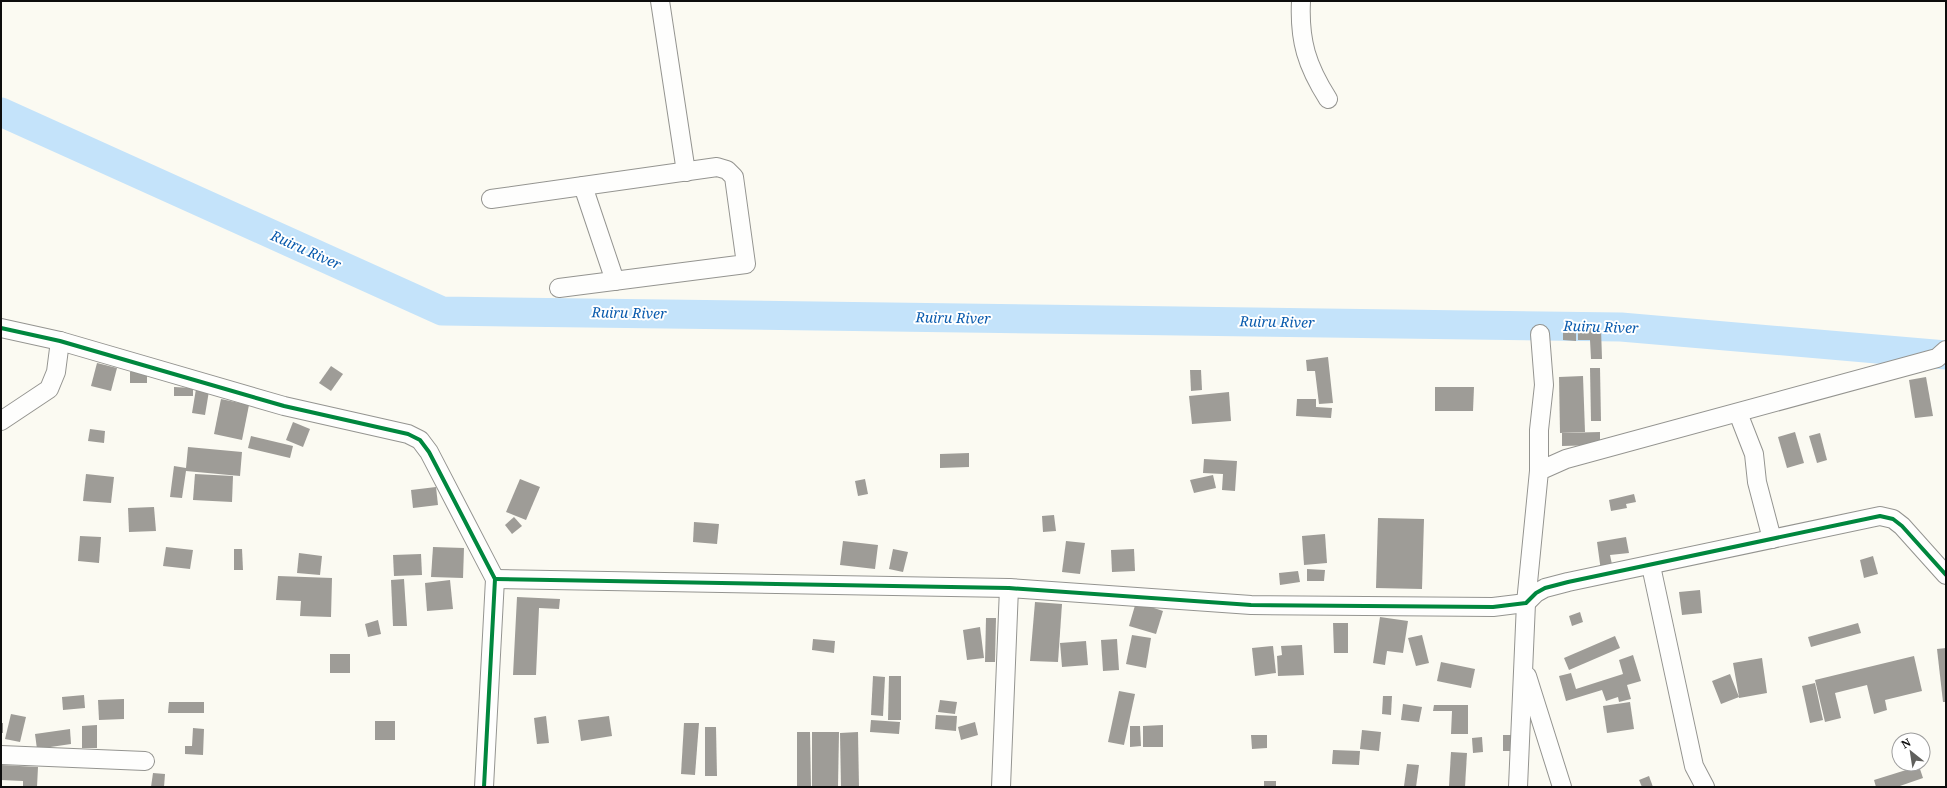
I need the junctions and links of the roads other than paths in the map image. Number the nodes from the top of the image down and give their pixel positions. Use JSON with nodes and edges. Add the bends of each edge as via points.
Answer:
{"nodes":[{"id":1,"x":660,"y":1,"type":"edge"},
{"id":2,"x":1301,"y":1,"type":"edge"},
{"id":3,"x":1328,"y":99,"type":"dead end"},
{"id":4,"x":686,"y":172,"type":"junction"},
{"id":5,"x":583,"y":186,"type":"junction"},
{"id":6,"x":491,"y":199,"type":"dead end"},
{"id":7,"x":615,"y":281,"type":"junction"},
{"id":8,"x":559,"y":288,"type":"dead end"},
{"id":9,"x":1,"y":328,"type":"edge"},
{"id":10,"x":1540,"y":334,"type":"dead end"},
{"id":11,"x":60,"y":341,"type":"junction"},
{"id":12,"x":1941,"y":354,"type":"edge"},
{"id":13,"x":1738,"y":413,"type":"junction"},
{"id":14,"x":1,"y":421,"type":"edge"},
{"id":15,"x":1539,"y":471,"type":"junction"},
{"id":16,"x":1772,"y":539,"type":"junction"},
{"id":17,"x":1651,"y":566,"type":"junction"},
{"id":18,"x":1946,"y":575,"type":"edge"},
{"id":19,"x":495,"y":579,"type":"junction"},
{"id":20,"x":1009,"y":588,"type":"junction"},
{"id":21,"x":1526,"y":603,"type":"junction"},
{"id":22,"x":1523,"y":664,"type":"junction"},
{"id":23,"x":1,"y":756,"type":"edge"},
{"id":24,"x":145,"y":761,"type":"dead end"},
{"id":25,"x":1694,"y":766,"type":"junction"},
{"id":26,"x":484,"y":787,"type":"edge"},
{"id":27,"x":1002,"y":787,"type":"edge"},
{"id":28,"x":1518,"y":787,"type":"edge"},
{"id":29,"x":1562,"y":787,"type":"edge"},
{"id":30,"x":1700,"y":787,"type":"edge"},
{"id":31,"x":1705,"y":787,"type":"edge"}],
"edges":[{"from":1,"to":4,"type":"street"},
{"from":2,"to":3,"type":"street","via":[[1304,50],[1313,76]]},
{"from":4,"to":5,"type":"street"},
{"from":4,"to":7,"type":"street","via":[[717,167],[727,170],[734,177],[746,264]]},
{"from":5,"to":6,"type":"street"},
{"from":5,"to":7,"type":"street"},
{"from":7,"to":8,"type":"street"},
{"from":9,"to":11,"type":"street"},
{"from":10,"to":15,"type":"street","via":[[1544,385],[1538,430]]},
{"from":11,"to":14,"type":"street","via":[[56,372],[49,389]]},
{"from":11,"to":19,"type":"street","via":[[284,406],[408,434],[420,440],[429,452]]},
{"from":12,"to":13,"type":"street"},
{"from":13,"to":15,"type":"street","via":[[1566,459]]},
{"from":13,"to":16,"type":"street","via":[[1754,454],[1757,482]]},
{"from":15,"to":21,"type":"street"},
{"from":16,"to":17,"type":"street"},
{"from":16,"to":18,"type":"street","via":[[1880,516],[1893,519],[1902,526]]},
{"from":17,"to":21,"type":"street","via":[[1545,588]]},
{"from":17,"to":25,"type":"street"},
{"from":19,"to":20,"type":"street"},
{"from":19,"to":26,"type":"street"},
{"from":20,"to":21,"type":"street","via":[[1251,605],[1493,606]]},
{"from":20,"to":27,"type":"street"},
{"from":21,"to":22,"type":"street"},
{"from":22,"to":28,"type":"street"},
{"from":22,"to":29,"type":"street"},
{"from":23,"to":24,"type":"street"},
{"from":25,"to":30,"type":"street"},
{"from":25,"to":31,"type":"street"}]}
